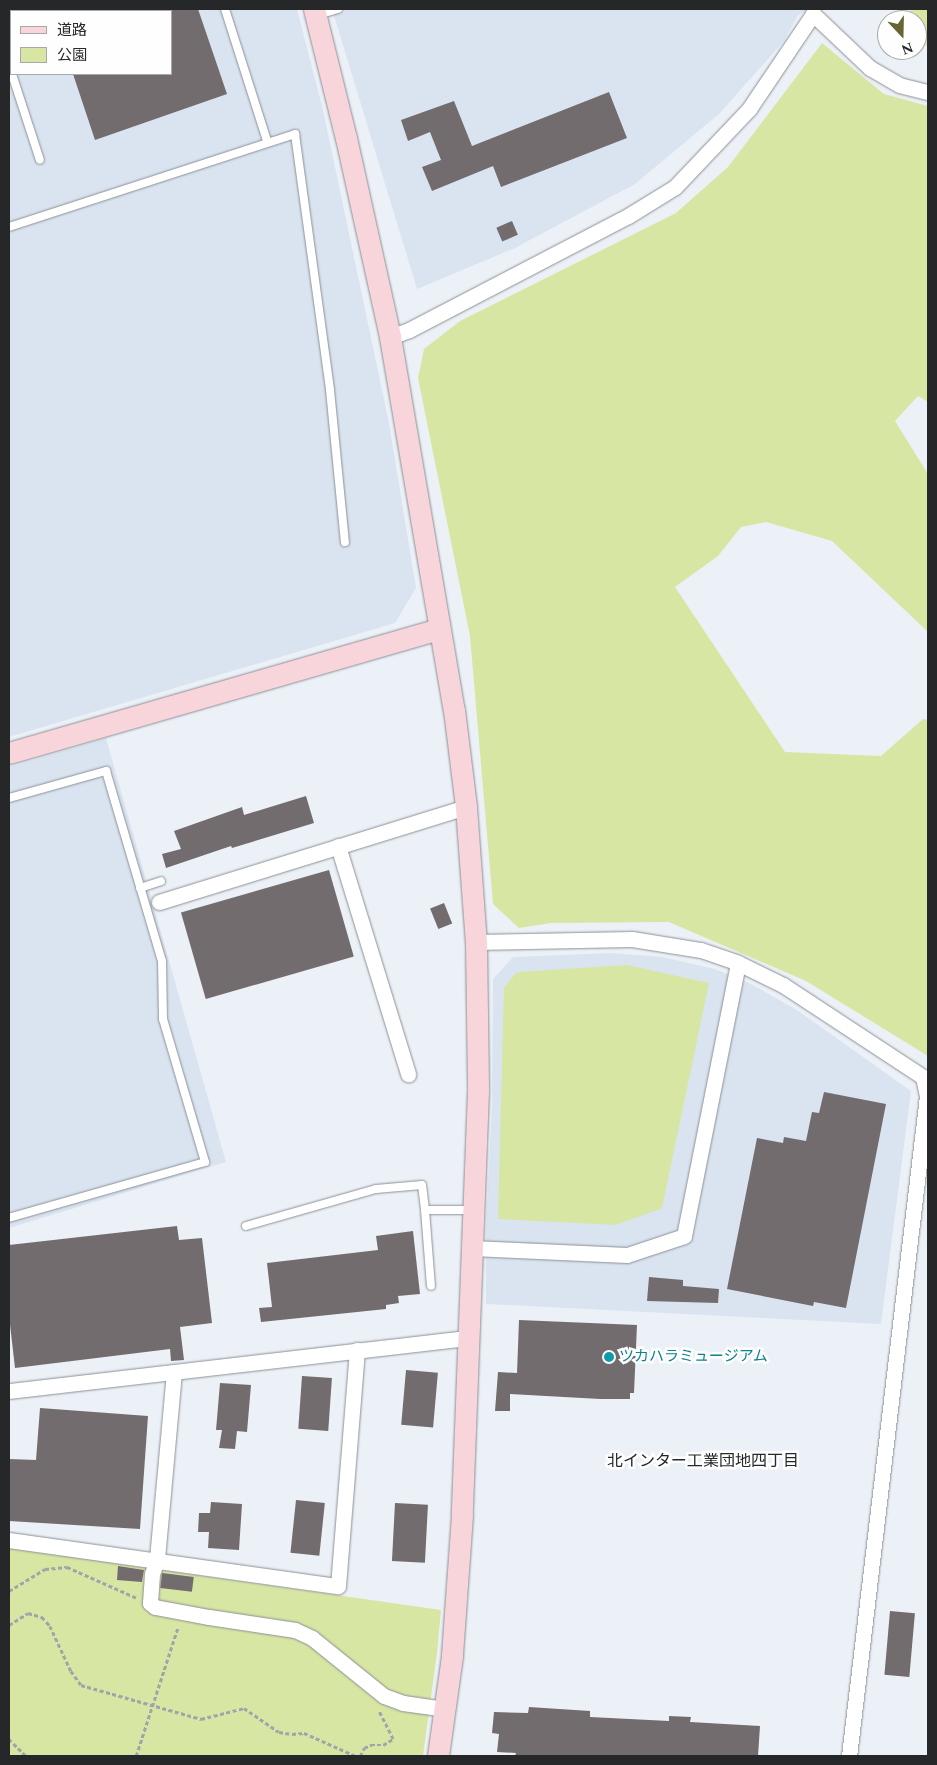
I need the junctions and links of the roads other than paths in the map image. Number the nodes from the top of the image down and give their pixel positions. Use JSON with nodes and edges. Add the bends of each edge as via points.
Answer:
{"nodes":[{"id":1,"x":224,"y":9,"type":"edge"},
{"id":2,"x":338,"y":9,"type":"edge"},
{"id":3,"x":315,"y":12,"type":"edge"},
{"id":4,"x":13,"y":75,"type":"edge"},
{"id":5,"x":928,"y":92,"type":"edge"},
{"id":6,"x":268,"y":141,"type":"junction"},
{"id":7,"x":40,"y":160,"type":"dead end"},
{"id":8,"x":9,"y":227,"type":"edge"},
{"id":9,"x":390,"y":337,"type":"junction"},
{"id":10,"x":345,"y":542,"type":"dead end"},
{"id":11,"x":440,"y":629,"type":"junction"},
{"id":12,"x":9,"y":753,"type":"edge"},
{"id":13,"x":9,"y":798,"type":"edge"},
{"id":14,"x":466,"y":807,"type":"junction"},
{"id":15,"x":338,"y":846,"type":"junction"},
{"id":16,"x":161,"y":881,"type":"dead end"},
{"id":17,"x":140,"y":888,"type":"junction"},
{"id":18,"x":159,"y":902,"type":"dead end"},
{"id":19,"x":476,"y":942,"type":"junction"},
{"id":20,"x":738,"y":962,"type":"junction"},
{"id":21,"x":408,"y":1074,"type":"dead end"},
{"id":22,"x":425,"y":1210,"type":"junction"},
{"id":23,"x":473,"y":1210,"type":"junction"},
{"id":24,"x":9,"y":1218,"type":"edge"},
{"id":25,"x":246,"y":1226,"type":"dead end"},
{"id":26,"x":472,"y":1248,"type":"junction"},
{"id":27,"x":431,"y":1286,"type":"dead end"},
{"id":28,"x":468,"y":1338,"type":"junction"},
{"id":29,"x":357,"y":1350,"type":"junction"},
{"id":30,"x":174,"y":1372,"type":"junction"},
{"id":31,"x":9,"y":1391,"type":"edge"},
{"id":32,"x":9,"y":1540,"type":"edge"},
{"id":33,"x":157,"y":1560,"type":"junction"},
{"id":34,"x":445,"y":1709,"type":"junction"},
{"id":35,"x":438,"y":1756,"type":"edge"},
{"id":36,"x":850,"y":1756,"type":"edge"}],
"edges":[{"from":1,"to":6,"type":"lane"},
{"from":2,"to":3,"type":"lane"},
{"from":3,"to":9,"type":"street"},
{"from":4,"to":7,"type":"lane"},
{"from":5,"to":9,"type":"street","via":[[899,85],[870,68],[814,14],[750,109],[675,187],[619,221]]},
{"from":6,"to":8,"type":"lane"},
{"from":6,"to":10,"type":"lane","via":[[295,134],[330,390]]},
{"from":9,"to":11,"type":"street"},
{"from":11,"to":12,"type":"street"},
{"from":11,"to":14,"type":"street"},
{"from":13,"to":17,"type":"lane","via":[[106,771]]},
{"from":14,"to":15,"type":"street"},
{"from":14,"to":19,"type":"street"},
{"from":15,"to":18,"type":"street"},
{"from":15,"to":21,"type":"street"},
{"from":16,"to":17,"type":"lane"},
{"from":17,"to":24,"type":"lane","via":[[162,961],[163,1019],[205,1162]]},
{"from":19,"to":20,"type":"street","via":[[632,939],[701,950]]},
{"from":19,"to":23,"type":"street","via":[[478,1092]]},
{"from":20,"to":26,"type":"street","via":[[684,1236],[628,1255]]},
{"from":20,"to":36,"type":"street","via":[[783,985],[923,1077],[927,1096]]},
{"from":22,"to":23,"type":"lane"},
{"from":22,"to":25,"type":"lane","via":[[422,1185],[394,1187],[376,1189]]},
{"from":22,"to":27,"type":"lane"},
{"from":23,"to":26,"type":"street"},
{"from":26,"to":28,"type":"street"},
{"from":28,"to":29,"type":"street"},
{"from":28,"to":34,"type":"street","via":[[462,1515]]},
{"from":29,"to":30,"type":"street"},
{"from":29,"to":33,"type":"street","via":[[338,1586]]},
{"from":30,"to":31,"type":"street"},
{"from":30,"to":33,"type":"street"},
{"from":32,"to":33,"type":"street"},
{"from":33,"to":34,"type":"street","via":[[152,1574],[150,1603],[155,1607],[295,1630],[312,1638],[384,1696],[402,1703]]},
{"from":34,"to":35,"type":"street"}]}
